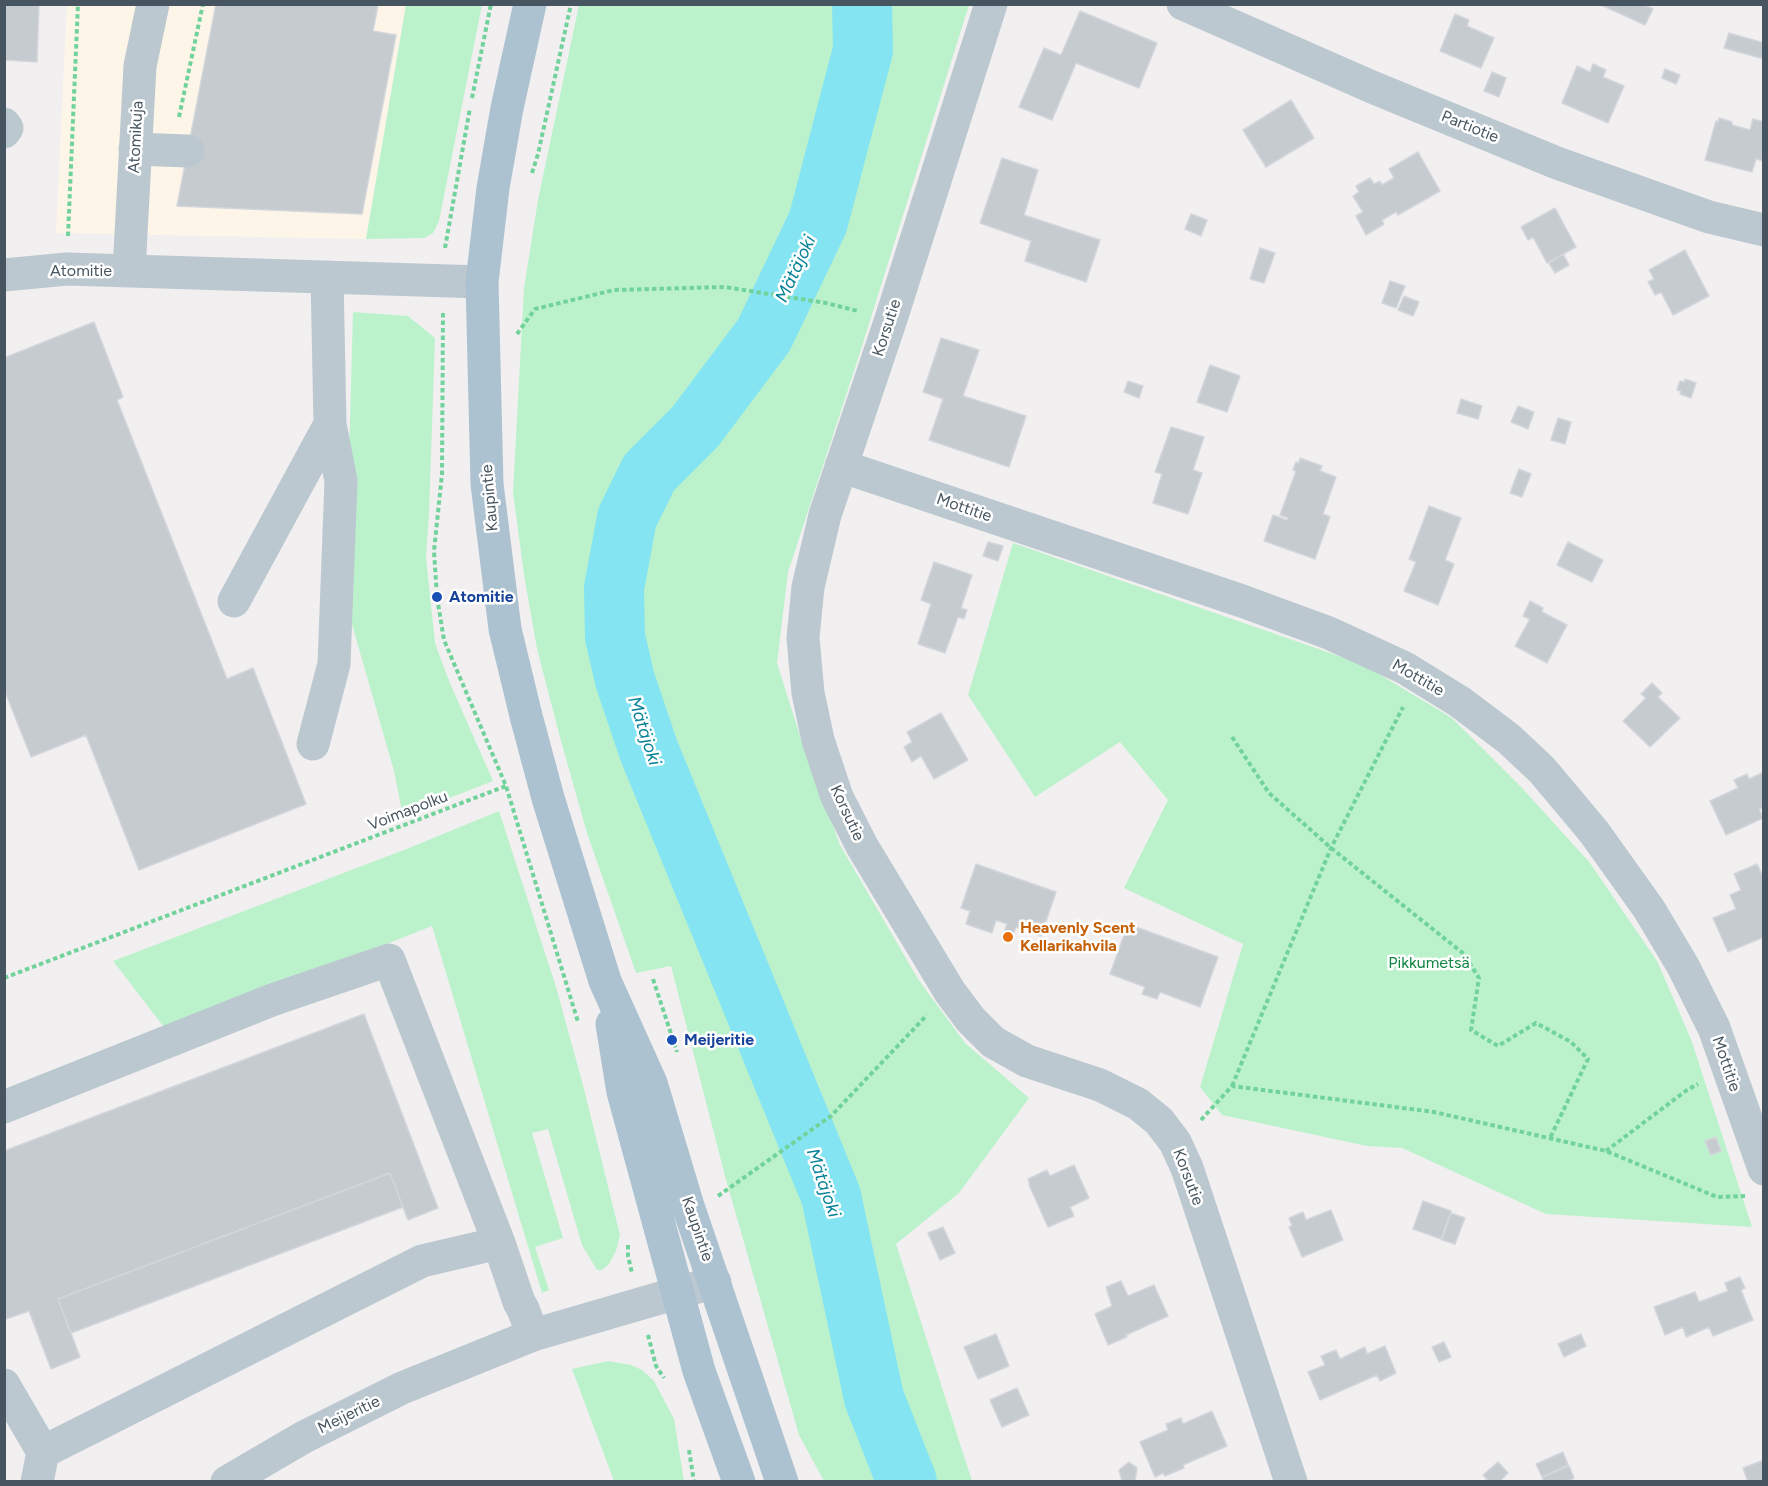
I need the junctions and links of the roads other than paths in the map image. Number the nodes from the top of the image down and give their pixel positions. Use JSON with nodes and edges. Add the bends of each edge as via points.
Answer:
{"nodes":[{"id":1,"x":153,"y":4,"type":"edge"},
{"id":2,"x":530,"y":4,"type":"edge"},
{"id":3,"x":992,"y":4,"type":"edge"},
{"id":4,"x":1183,"y":4,"type":"edge"},
{"id":5,"x":4,"y":124,"type":"edge"},
{"id":6,"x":4,"y":132,"type":"edge"},
{"id":7,"x":135,"y":150,"type":"junction"},
{"id":8,"x":188,"y":151,"type":"dead end"},
{"id":9,"x":1764,"y":230,"type":"edge"},
{"id":10,"x":129,"y":272,"type":"junction"},
{"id":11,"x":4,"y":275,"type":"edge"},
{"id":12,"x":327,"y":278,"type":"junction"},
{"id":13,"x":482,"y":282,"type":"junction"},
{"id":14,"x":330,"y":424,"type":"junction"},
{"id":15,"x":841,"y":466,"type":"junction"},
{"id":16,"x":234,"y":601,"type":"dead end"},
{"id":17,"x":314,"y":744,"type":"dead end"},
{"id":18,"x":604,"y":981,"type":"junction"},
{"id":19,"x":4,"y":1107,"type":"edge"},
{"id":20,"x":1758,"y":1182,"type":"edge"},
{"id":21,"x":499,"y":1243,"type":"junction"},
{"id":22,"x":715,"y":1282,"type":"junction"},
{"id":23,"x":677,"y":1292,"type":"junction"},
{"id":24,"x":533,"y":1335,"type":"junction"},
{"id":25,"x":4,"y":1385,"type":"edge"},
{"id":26,"x":40,"y":1467,"type":"edge"},
{"id":27,"x":228,"y":1482,"type":"edge"},
{"id":28,"x":739,"y":1482,"type":"edge"},
{"id":29,"x":782,"y":1482,"type":"edge"},
{"id":30,"x":1291,"y":1482,"type":"edge"}],
"edges":[{"from":1,"to":7,"type":"street","name":"Atomikuja","via":[[140,66]]},
{"from":2,"to":13,"type":"main road","name":"Kaupintie","via":[[507,108]]},
{"from":3,"to":15,"type":"street","name":"Korsutie"},
{"from":4,"to":9,"type":"street","name":"Partiotie","via":[[1557,163],[1709,217]]},
{"from":5,"to":6,"type":"street"},
{"from":7,"to":8,"type":"street"},
{"from":7,"to":10,"type":"street","name":"Atomikuja"},
{"from":10,"to":11,"type":"street","name":"Atomitie","via":[[66,269]]},
{"from":10,"to":12,"type":"street","name":"Atomitie"},
{"from":12,"to":13,"type":"street","name":"Atomitie"},
{"from":12,"to":14,"type":"street"},
{"from":13,"to":18,"type":"main road","name":"Kaupintie","via":[[487,484],[505,629],[548,798]]},
{"from":14,"to":16,"type":"street"},
{"from":14,"to":17,"type":"street","via":[[341,481],[334,664]]},
{"from":15,"to":20,"type":"street","name":"Mottitie","via":[[1329,633],[1418,676],[1509,739],[1542,770],[1594,832],[1649,909],[1683,966],[1714,1028],[1728,1068]]},
{"from":15,"to":30,"type":"street","name":"Korsutie","via":[[808,587],[803,638],[808,693],[818,740],[837,797],[862,846],[971,1020],[993,1042],[1028,1061],[1100,1085],[1138,1104],[1160,1120],[1175,1142]]},
{"from":18,"to":22,"type":"main road","name":"Kaupintie","via":[[651,1083]]},
{"from":18,"to":23,"type":"main road","name":"Kaupintie","via":[[623,1092]]},
{"from":19,"to":21,"type":"street","via":[[272,1000],[389,960]]},
{"from":21,"to":24,"type":"street"},
{"from":21,"to":26,"type":"street","via":[[422,1261]]},
{"from":22,"to":23,"type":"street","name":"Meijeritie"},
{"from":22,"to":29,"type":"main road","name":"Kaupintie"},
{"from":23,"to":24,"type":"street","name":"Meijeritie"},
{"from":23,"to":28,"type":"main road","name":"Kaupintie","via":[[699,1371]]},
{"from":24,"to":27,"type":"street","name":"Meijeritie","via":[[402,1388],[304,1437]]},
{"from":25,"to":26,"type":"street"}]}
